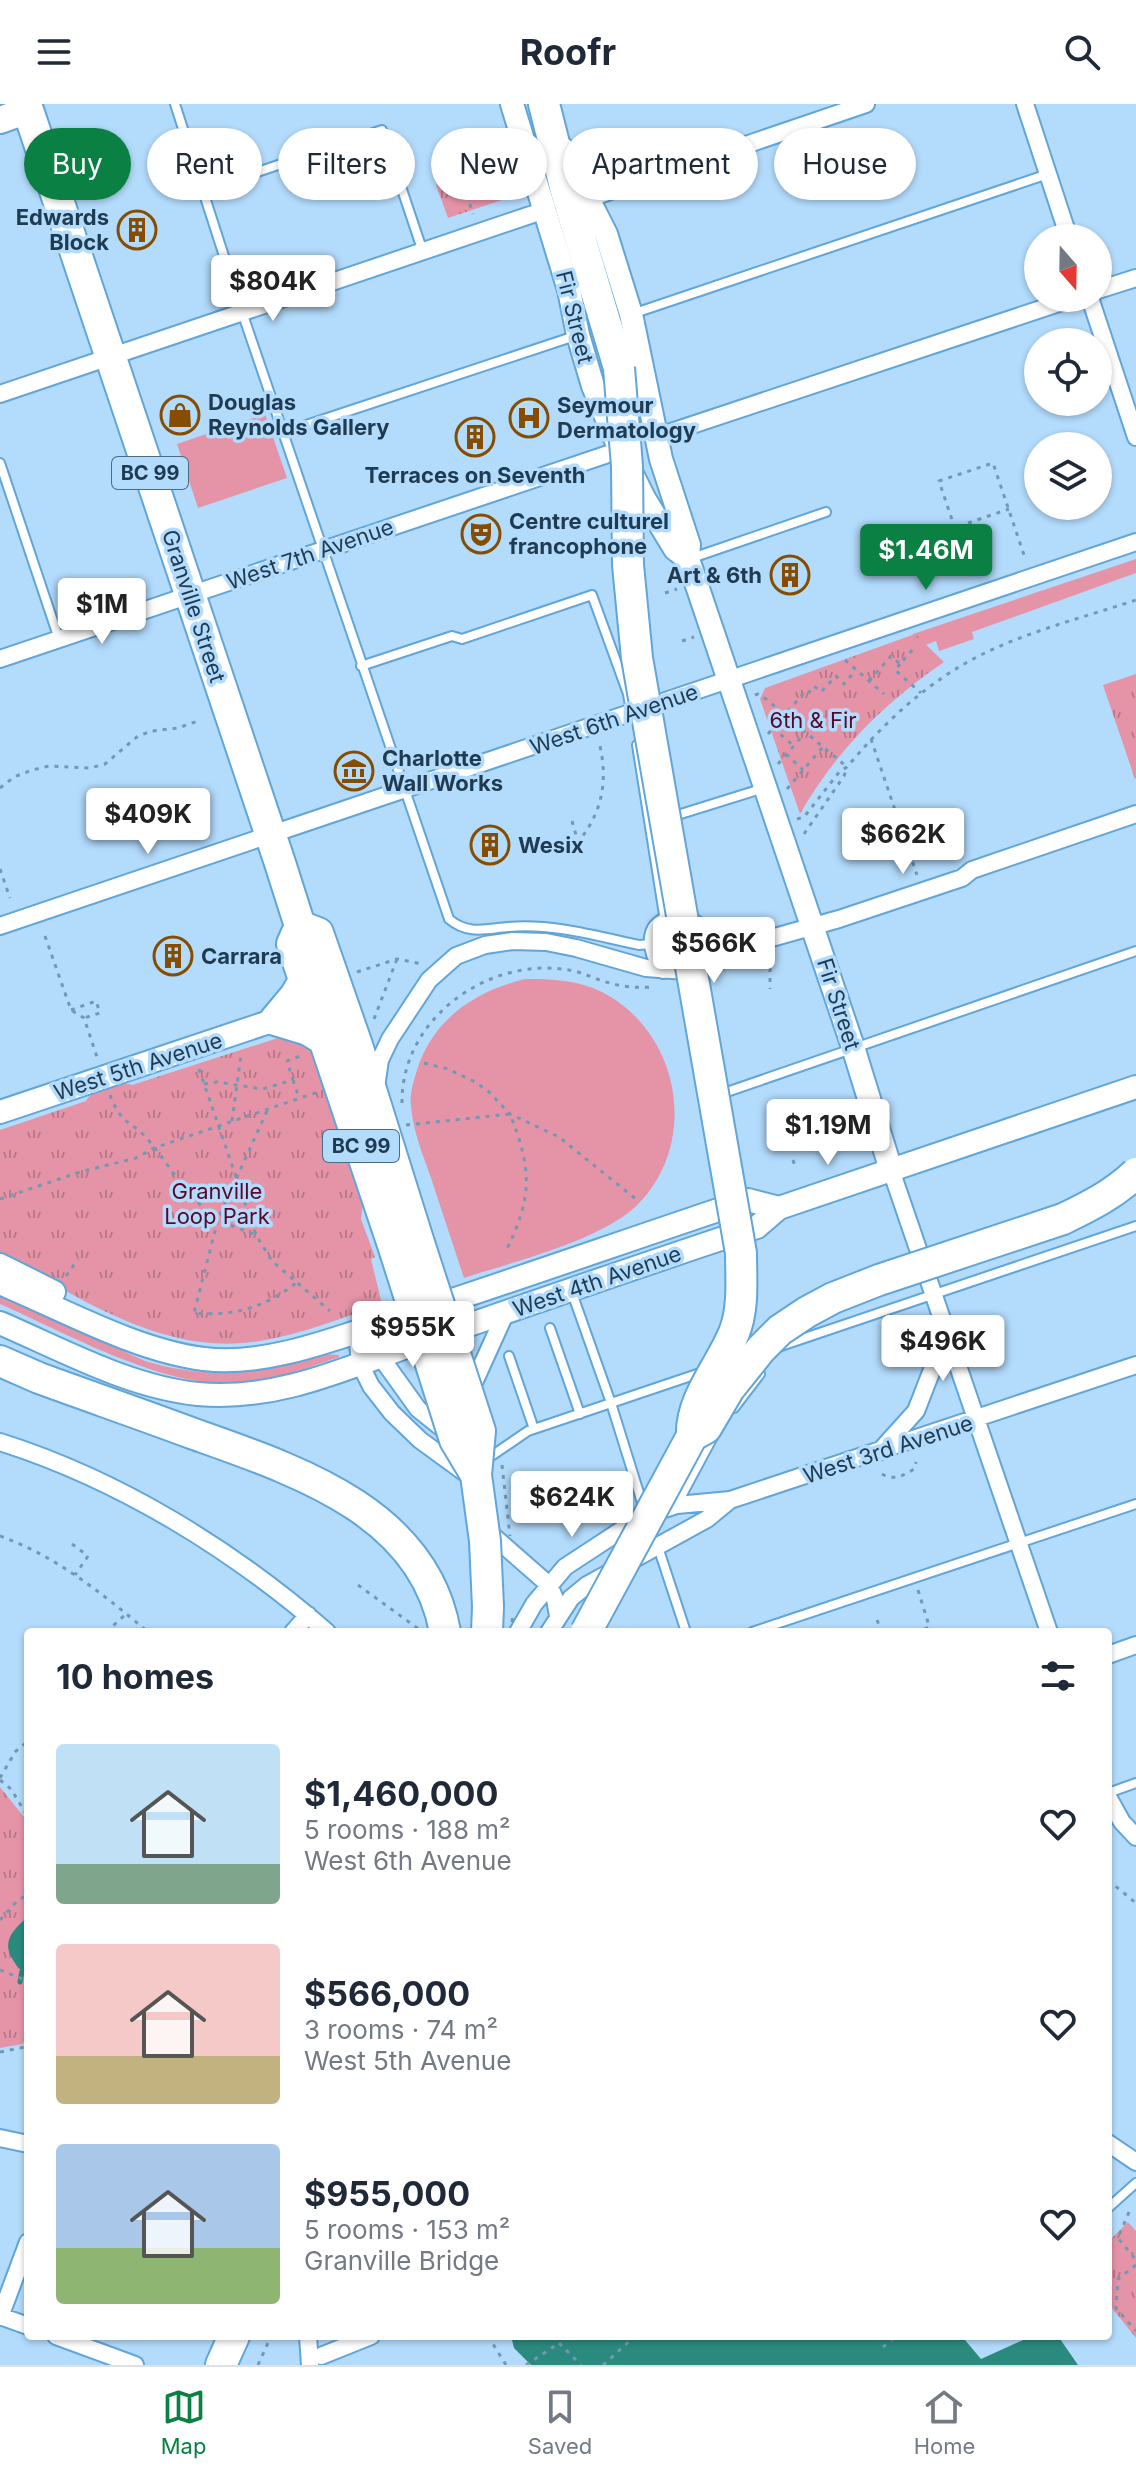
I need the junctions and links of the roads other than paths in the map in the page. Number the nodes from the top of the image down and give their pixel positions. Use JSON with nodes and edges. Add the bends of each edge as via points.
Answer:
{"nodes":[{"id":1,"x":175,"y":104,"type":"edge"},
{"id":2,"x":512,"y":104,"type":"edge"},
{"id":3,"x":544,"y":104,"type":"edge"},
{"id":4,"x":866,"y":104,"type":"edge"},
{"id":5,"x":1025,"y":104,"type":"edge"},
{"id":6,"x":25,"y":110,"type":"edge"},
{"id":7,"x":183,"y":128,"type":"edge"},
{"id":8,"x":758,"y":141,"type":"edge"},
{"id":9,"x":563,"y":148,"type":"edge"},
{"id":10,"x":262,"y":170,"type":"edge"},
{"id":11,"x":1048,"y":174,"type":"junction"},
{"id":12,"x":207,"y":200,"type":"edge"},
{"id":13,"x":591,"y":200,"type":"edge"},
{"id":14,"x":545,"y":210,"type":"junction"},
{"id":15,"x":1064,"y":224,"type":"edge"},
{"id":16,"x":423,"y":252,"type":"junction"},
{"id":17,"x":1136,"y":278,"type":"edge"},
{"id":18,"x":1112,"y":286,"type":"edge"},
{"id":19,"x":242,"y":312,"type":"junction"},
{"id":20,"x":1032,"y":312,"type":"edge"},
{"id":21,"x":1095,"y":312,"type":"edge"},
{"id":22,"x":631,"y":314,"type":"junction"},
{"id":23,"x":578,"y":335,"type":"junction"},
{"id":24,"x":111,"y":357,"type":"junction"},
{"id":25,"x":0,"y":394,"type":"edge"},
{"id":26,"x":282,"y":433,"type":"junction"},
{"id":27,"x":656,"y":437,"type":"junction"},
{"id":28,"x":1136,"y":437,"type":"edge"},
{"id":29,"x":620,"y":450,"type":"junction"},
{"id":30,"x":0,"y":463,"type":"edge"},
{"id":31,"x":826,"y":512,"type":"dead end"},
{"id":32,"x":1136,"y":542,"type":"edge"},
{"id":33,"x":322,"y":549,"type":"junction"},
{"id":34,"x":688,"y":559,"type":"junction"},
{"id":35,"x":190,"y":595,"type":"junction"},
{"id":36,"x":59,"y":639,"type":"junction"},
{"id":37,"x":0,"y":659,"type":"edge"},
{"id":38,"x":361,"y":666,"type":"junction"},
{"id":39,"x":729,"y":681,"type":"junction"},
{"id":40,"x":652,"y":706,"type":"junction"},
{"id":41,"x":632,"y":718,"type":"junction"},
{"id":42,"x":636,"y":734,"type":"dead end"},
{"id":43,"x":776,"y":789,"type":"junction"},
{"id":44,"x":404,"y":790,"type":"junction"},
{"id":45,"x":1136,"y":814,"type":"edge"},
{"id":46,"x":271,"y":836,"type":"junction"},
{"id":47,"x":665,"y":923,"type":"junction"},
{"id":48,"x":812,"y":925,"type":"junction"},
{"id":49,"x":0,"y":926,"type":"edge"},
{"id":50,"x":300,"y":926,"type":"junction"},
{"id":51,"x":651,"y":944,"type":"junction"},
{"id":52,"x":750,"y":945,"type":"junction"},
{"id":53,"x":1136,"y":951,"type":"edge"},
{"id":54,"x":663,"y":970,"type":"junction"},
{"id":55,"x":305,"y":979,"type":"junction"},
{"id":56,"x":275,"y":1020,"type":"junction"},
{"id":57,"x":853,"y":1047,"type":"junction"},
{"id":58,"x":313,"y":1049,"type":"junction"},
{"id":59,"x":1136,"y":1087,"type":"edge"},
{"id":60,"x":373,"y":1100,"type":"junction"},
{"id":61,"x":702,"y":1100,"type":"dead end"},
{"id":62,"x":0,"y":1112,"type":"edge"},
{"id":63,"x":891,"y":1170,"type":"junction"},
{"id":64,"x":1136,"y":1173,"type":"edge"},
{"id":65,"x":779,"y":1208,"type":"junction"},
{"id":66,"x":1136,"y":1226,"type":"edge"},
{"id":67,"x":407,"y":1247,"type":"junction"},
{"id":68,"x":0,"y":1265,"type":"edge"},
{"id":69,"x":0,"y":1283,"type":"edge"},
{"id":70,"x":571,"y":1289,"type":"junction"},
{"id":71,"x":933,"y":1295,"type":"junction"},
{"id":72,"x":506,"y":1312,"type":"junction"},
{"id":73,"x":89,"y":1321,"type":"junction"},
{"id":74,"x":0,"y":1323,"type":"edge"},
{"id":75,"x":550,"y":1328,"type":"dead end"},
{"id":76,"x":357,"y":1331,"type":"junction"},
{"id":77,"x":946,"y":1334,"type":"junction"},
{"id":78,"x":782,"y":1345,"type":"junction"},
{"id":79,"x":509,"y":1356,"type":"dead end"},
{"id":80,"x":772,"y":1358,"type":"dead end"},
{"id":81,"x":370,"y":1360,"type":"junction"},
{"id":82,"x":739,"y":1360,"type":"dead end"},
{"id":83,"x":0,"y":1361,"type":"edge"},
{"id":84,"x":725,"y":1365,"type":"dead end"},
{"id":85,"x":1136,"y":1365,"type":"edge"},
{"id":86,"x":763,"y":1370,"type":"dead end"},
{"id":87,"x":611,"y":1403,"type":"junction"},
{"id":88,"x":580,"y":1414,"type":"junction"},
{"id":89,"x":976,"y":1419,"type":"junction"},
{"id":90,"x":534,"y":1429,"type":"junction"},
{"id":91,"x":692,"y":1436,"type":"junction"},
{"id":92,"x":0,"y":1442,"type":"edge"},
{"id":93,"x":879,"y":1452,"type":"junction"},
{"id":94,"x":474,"y":1471,"type":"junction"},
{"id":95,"x":730,"y":1500,"type":"junction"},
{"id":96,"x":1136,"y":1504,"type":"edge"},
{"id":97,"x":677,"y":1505,"type":"junction"},
{"id":98,"x":646,"y":1515,"type":"junction"},
{"id":99,"x":480,"y":1524,"type":"junction"},
{"id":100,"x":1018,"y":1542,"type":"junction"},
{"id":101,"x":658,"y":1547,"type":"junction"},
{"id":102,"x":549,"y":1585,"type":"junction"},
{"id":103,"x":308,"y":1615,"type":"junction"},
{"id":104,"x":558,"y":1616,"type":"junction"},
{"id":105,"x":297,"y":1628,"type":"edge"},
{"id":106,"x":323,"y":1628,"type":"edge"},
{"id":107,"x":444,"y":1628,"type":"edge"},
{"id":108,"x":484,"y":1628,"type":"edge"},
{"id":109,"x":484,"y":1628,"type":"edge"},
{"id":110,"x":520,"y":1628,"type":"edge"},
{"id":111,"x":551,"y":1628,"type":"edge"},
{"id":112,"x":588,"y":1628,"type":"edge"},
{"id":113,"x":685,"y":1628,"type":"edge"},
{"id":114,"x":764,"y":1628,"type":"edge"},
{"id":115,"x":1048,"y":1628,"type":"edge"},
{"id":116,"x":1136,"y":1645,"type":"edge"},
{"id":117,"x":1112,"y":1654,"type":"edge"},
{"id":118,"x":1136,"y":1783,"type":"edge"},
{"id":119,"x":1112,"y":1793,"type":"edge"},
{"id":120,"x":1112,"y":1803,"type":"edge"},
{"id":121,"x":1136,"y":1837,"type":"edge"},
{"id":122,"x":0,"y":2138,"type":"edge"},
{"id":123,"x":24,"y":2143,"type":"edge"},
{"id":124,"x":1112,"y":2146,"type":"edge"},
{"id":125,"x":1136,"y":2162,"type":"edge"},
{"id":126,"x":1136,"y":2183,"type":"edge"},
{"id":127,"x":1112,"y":2204,"type":"edge"},
{"id":128,"x":24,"y":2253,"type":"edge"},
{"id":129,"x":0,"y":2316,"type":"edge"},
{"id":130,"x":24,"y":2325,"type":"edge"},
{"id":131,"x":67,"y":2340,"type":"edge"},
{"id":132,"x":234,"y":2340,"type":"edge"},
{"id":133,"x":309,"y":2340,"type":"edge"},
{"id":134,"x":362,"y":2340,"type":"edge"},
{"id":135,"x":316,"y":2360,"type":"edge"},
{"id":136,"x":135,"y":2365,"type":"edge"},
{"id":137,"x":222,"y":2365,"type":"edge"}],
"edges":[{"from":1,"to":7,"type":"lane"},
{"from":2,"to":14,"type":"street","name":"Fir Street"},
{"from":3,"to":9,"type":"street","name":"Fir Street"},
{"from":3,"to":91,"type":"highway","bridge":true,"via":[[619,368],[637,658],[741,1253],[742,1294],[735,1331],[691,1420]]},
{"from":4,"to":8,"type":"street"},
{"from":5,"to":11,"type":"street"},
{"from":6,"to":24,"type":"highway","name":"Granville Street","number":"BC 99"},
{"from":10,"to":16,"type":"lane","via":[[382,130]]},
{"from":11,"to":15,"type":"street"},
{"from":11,"to":22,"type":"lane"},
{"from":12,"to":19,"type":"lane"},
{"from":13,"to":22,"type":"street","name":"Fir Street"},
{"from":14,"to":16,"type":"street"},
{"from":14,"to":23,"type":"street","name":"Fir Street"},
{"from":16,"to":19,"type":"street"},
{"from":17,"to":18,"type":"street"},
{"from":19,"to":24,"type":"street"},
{"from":19,"to":26,"type":"lane"},
{"from":20,"to":27,"type":"street"},
{"from":21,"to":28,"type":"street"},
{"from":22,"to":27,"type":"street","name":"Fir Street"},
{"from":23,"to":26,"type":"lane"},
{"from":23,"to":29,"type":"street","name":"Fir Street"},
{"from":24,"to":25,"type":"street"},
{"from":24,"to":35,"type":"highway","name":"Granville Street","number":"BC 99"},
{"from":26,"to":33,"type":"lane"},
{"from":27,"to":34,"type":"street","name":"Fir Street","via":[[689,545]]},
{"from":29,"to":33,"type":"street","name":"West 7th Avenue"},
{"from":29,"to":34,"type":"street","name":"Fir Street","via":[[675,549]]},
{"from":30,"to":36,"type":"lane"},
{"from":31,"to":34,"type":"lane"},
{"from":32,"to":39,"type":"street","name":"West 6th Avenue"},
{"from":33,"to":35,"type":"street","name":"West 7th Avenue"},
{"from":33,"to":38,"type":"lane"},
{"from":34,"to":39,"type":"street","name":"Fir Street"},
{"from":35,"to":36,"type":"street","name":"West 7th Avenue"},
{"from":35,"to":46,"type":"highway","name":"Granville Street","number":"BC 99"},
{"from":36,"to":37,"type":"street","name":"West 7th Avenue"},
{"from":38,"to":41,"type":"lane","via":[[592,595]]},
{"from":38,"to":44,"type":"lane"},
{"from":39,"to":40,"type":"street","name":"West 6th Avenue"},
{"from":39,"to":43,"type":"street","name":"Fir Street"},
{"from":40,"to":41,"type":"street","name":"West 6th Avenue"},
{"from":40,"to":43,"type":"lane","via":[[671,818]]},
{"from":41,"to":44,"type":"street","name":"West 6th Avenue"},
{"from":42,"to":47,"type":"lane"},
{"from":43,"to":48,"type":"street","name":"Fir Street"},
{"from":44,"to":46,"type":"street","name":"West 6th Avenue"},
{"from":44,"to":51,"type":"lane","via":[[449,919],[458,927],[552,928]]},
{"from":45,"to":48,"type":"street","via":[[972,870],[962,878]]},
{"from":46,"to":49,"type":"street","name":"West 6th Avenue"},
{"from":46,"to":50,"type":"highway","name":"Granville Street","number":"BC 99"},
{"from":47,"to":51,"type":"street","via":[[652,935]]},
{"from":47,"to":52,"type":"street","via":[[695,923],[715,937]]},
{"from":48,"to":52,"type":"street"},
{"from":48,"to":57,"type":"street","name":"Fir Street"},
{"from":50,"to":55,"type":"highway","name":"Granville Street","number":"BC 99","via":[[292,944]]},
{"from":50,"to":60,"type":"highway","name":"Granville Street","number":"BC 99","via":[[318,933]]},
{"from":51,"to":54,"type":"street"},
{"from":52,"to":54,"type":"street","via":[[711,965]]},
{"from":53,"to":57,"type":"lane"},
{"from":54,"to":60,"type":"street","via":[[546,942],[485,945],[456,956],[429,980],[390,1039]]},
{"from":55,"to":56,"type":"highway"},
{"from":55,"to":58,"type":"highway","name":"Granville Street","number":"BC 99"},
{"from":56,"to":58,"type":"highway","via":[[308,1030]]},
{"from":56,"to":62,"type":"street","name":"West 5th Avenue"},
{"from":57,"to":61,"type":"lane"},
{"from":57,"to":63,"type":"street","name":"Fir Street"},
{"from":58,"to":67,"type":"highway","name":"Granville Street","number":"BC 99"},
{"from":59,"to":63,"type":"street","name":"West 4th Avenue"},
{"from":60,"to":67,"type":"highway","name":"Granville Street","number":"BC 99"},
{"from":63,"to":65,"type":"street","name":"West 4th Avenue"},
{"from":63,"to":71,"type":"street","name":"Fir Street"},
{"from":64,"to":91,"type":"highway","bridge":true,"via":[[1094,1205],[1063,1219],[879,1280],[807,1312],[761,1349],[706,1428]]},
{"from":65,"to":70,"type":"street","name":"West 4th Avenue","via":[[757,1227]]},
{"from":65,"to":76,"type":"street","name":"West 4th Avenue","via":[[748,1200]]},
{"from":66,"to":71,"type":"lane"},
{"from":67,"to":94,"type":"highway","number":"BC 99","bridge":true,"via":[[455,1440]]},
{"from":68,"to":73,"type":"street","via":[[52,1289]]},
{"from":69,"to":73,"type":"street","name":"West 4th Avenue"},
{"from":70,"to":72,"type":"street","name":"West 4th Avenue"},
{"from":70,"to":87,"type":"lane"},
{"from":71,"to":77,"type":"street","name":"Fir Street"},
{"from":71,"to":78,"type":"lane"},
{"from":72,"to":81,"type":"street","name":"West 4th Avenue"},
{"from":72,"to":94,"type":"street","via":[[472,1387]]},
{"from":73,"to":76,"type":"street","name":"West 4th Avenue","via":[[161,1350],[206,1360],[273,1354]]},
{"from":74,"to":81,"type":"street","name":"West 4th Avenue","via":[[127,1376],[201,1394],[277,1391]]},
{"from":75,"to":88,"type":"lane"},
{"from":76,"to":81,"type":"street"},
{"from":77,"to":89,"type":"street","name":"Fir Street"},
{"from":77,"to":93,"type":"street","via":[[916,1411]]},
{"from":78,"to":80,"type":"lane"},
{"from":78,"to":82,"type":"lane"},
{"from":79,"to":90,"type":"lane"},
{"from":81,"to":94,"type":"street","via":[[460,1443]]},
{"from":81,"to":94,"type":"street","via":[[371,1386],[392,1413],[420,1440],[466,1472]]},
{"from":83,"to":107,"type":"highway","via":[[303,1476],[357,1506],[405,1546],[434,1596]]},
{"from":84,"to":87,"type":"lane"},
{"from":85,"to":89,"type":"street","name":"West 3rd Avenue"},
{"from":86,"to":97,"type":"lane","via":[[715,1433]]},
{"from":87,"to":88,"type":"lane"},
{"from":87,"to":98,"type":"lane"},
{"from":88,"to":90,"type":"lane"},
{"from":89,"to":93,"type":"street","name":"West 3rd Avenue"},
{"from":89,"to":100,"type":"street","name":"Fir Street"},
{"from":90,"to":94,"type":"lane"},
{"from":91,"to":112,"type":"highway","bridge":true},
{"from":92,"to":103,"type":"street","via":[[158,1512]]},
{"from":93,"to":95,"type":"street","name":"West 3rd Avenue"},
{"from":94,"to":99,"type":"street"},
{"from":94,"to":108,"type":"highway","number":"BC 99","bridge":true,"via":[[485,1541]]},
{"from":95,"to":97,"type":"street","name":"West 3rd Avenue"},
{"from":95,"to":101,"type":"street","name":"West 3rd Avenue"},
{"from":96,"to":100,"type":"lane"},
{"from":97,"to":98,"type":"street","name":"West 3rd Avenue"},
{"from":98,"to":102,"type":"street","name":"West 3rd Avenue","via":[[565,1567]]},
{"from":99,"to":102,"type":"street"},
{"from":99,"to":109,"type":"street"},
{"from":100,"to":114,"type":"lane"},
{"from":100,"to":115,"type":"street","name":"Fir Street"},
{"from":101,"to":104,"type":"street","name":"West 3rd Avenue","via":[[587,1585]]},
{"from":101,"to":113,"type":"lane"},
{"from":102,"to":104,"type":"street"},
{"from":102,"to":110,"type":"street","name":"West 3rd Avenue"},
{"from":103,"to":105,"type":"street"},
{"from":103,"to":106,"type":"street"},
{"from":104,"to":111,"type":"street","name":"West 3rd Avenue"},
{"from":116,"to":117,"type":"street"},
{"from":118,"to":119,"type":"lane"},
{"from":120,"to":121,"type":"street"},
{"from":122,"to":123,"type":"street"},
{"from":124,"to":125,"type":"street"},
{"from":126,"to":127,"type":"lane"},
{"from":128,"to":129,"type":"street"},
{"from":129,"to":130,"type":"street"},
{"from":131,"to":136,"type":"street"},
{"from":132,"to":137,"type":"highway"},
{"from":133,"to":135,"type":"street"},
{"from":134,"to":135,"type":"street"}]}
